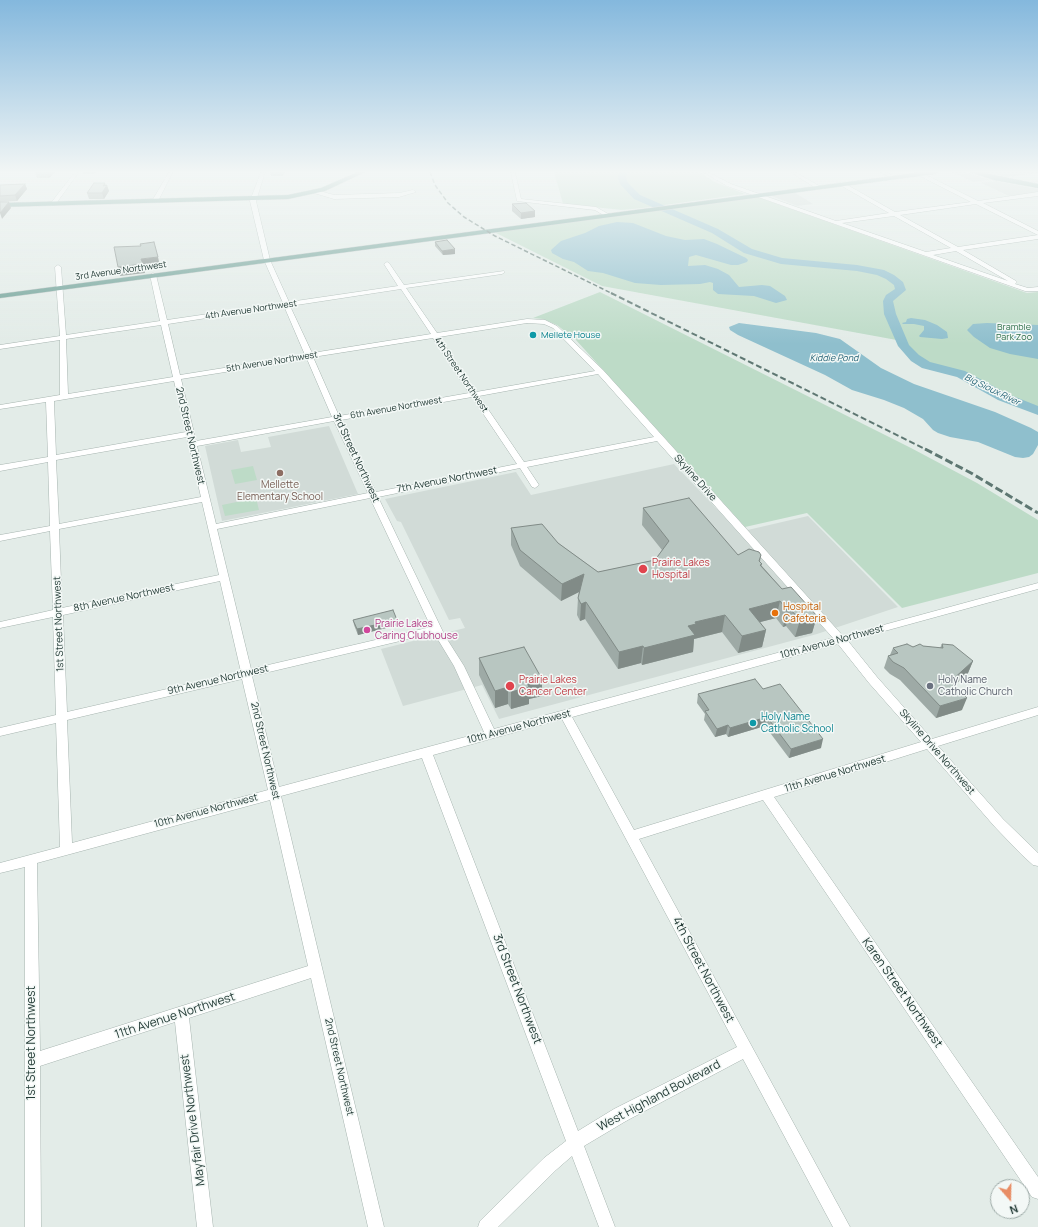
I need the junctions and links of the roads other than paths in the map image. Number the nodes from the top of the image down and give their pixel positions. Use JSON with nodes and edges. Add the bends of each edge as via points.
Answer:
{"nodes":[{"id":1,"x":260,"y":229,"type":"edge"},
{"id":2,"x":499,"y":229,"type":"edge"},
{"id":3,"x":855,"y":229,"type":"edge"},
{"id":4,"x":922,"y":229,"type":"edge"},
{"id":5,"x":1038,"y":237,"type":"edge"},
{"id":6,"x":958,"y":249,"type":"junction"},
{"id":7,"x":924,"y":254,"type":"junction"},
{"id":8,"x":267,"y":260,"type":"junction"},
{"id":9,"x":387,"y":264,"type":"dead end"},
{"id":10,"x":58,"y":267,"type":"dead end"},
{"id":11,"x":502,"y":272,"type":"dead end"},
{"id":12,"x":153,"y":276,"type":"junction"},
{"id":13,"x":58,"y":288,"type":"junction"},
{"id":14,"x":402,"y":288,"type":"junction"},
{"id":15,"x":1038,"y":288,"type":"edge"},
{"id":16,"x":1027,"y":290,"type":"junction"},
{"id":17,"x":0,"y":296,"type":"edge"},
{"id":18,"x":287,"y":304,"type":"junction"},
{"id":19,"x":164,"y":322,"type":"junction"},
{"id":20,"x":545,"y":322,"type":"joint"},
{"id":21,"x":434,"y":336,"type":"junction"},
{"id":22,"x":63,"y":337,"type":"junction"},
{"id":23,"x":0,"y":346,"type":"edge"},
{"id":24,"x":310,"y":356,"type":"junction"},
{"id":25,"x":600,"y":372,"type":"junction"},
{"id":26,"x":177,"y":378,"type":"junction"},
{"id":27,"x":474,"y":394,"type":"junction"},
{"id":28,"x":64,"y":397,"type":"junction"},
{"id":29,"x":50,"y":399,"type":"junction"},
{"id":30,"x":0,"y":407,"type":"edge"},
{"id":31,"x":337,"y":419,"type":"junction"},
{"id":32,"x":659,"y":438,"type":"junction"},
{"id":33,"x":191,"y":439,"type":"junction"},
{"id":34,"x":53,"y":458,"type":"junction"},
{"id":35,"x":521,"y":465,"type":"junction"},
{"id":36,"x":0,"y":468,"type":"edge"},
{"id":37,"x":535,"y":485,"type":"dead end"},
{"id":38,"x":373,"y":495,"type":"junction"},
{"id":39,"x":205,"y":499,"type":"junction"},
{"id":40,"x":212,"y":527,"type":"junction"},
{"id":41,"x":55,"y":528,"type":"junction"},
{"id":42,"x":0,"y":538,"type":"edge"},
{"id":43,"x":224,"y":577,"type":"junction"},
{"id":44,"x":1038,"y":586,"type":"edge"},
{"id":45,"x":59,"y":612,"type":"junction"},
{"id":46,"x":0,"y":625,"type":"edge"},
{"id":47,"x":437,"y":629,"type":"junction"},
{"id":48,"x":840,"y":639,"type":"junction"},
{"id":49,"x":246,"y":673,"type":"junction"},
{"id":50,"x":1038,"y":711,"type":"edge"},
{"id":51,"x":565,"y":714,"type":"junction"},
{"id":52,"x":62,"y":717,"type":"junction"},
{"id":53,"x":0,"y":732,"type":"edge"},
{"id":54,"x":490,"y":735,"type":"junction"},
{"id":55,"x":930,"y":744,"type":"junction"},
{"id":56,"x":426,"y":752,"type":"junction"},
{"id":57,"x":275,"y":793,"type":"junction"},
{"id":58,"x":766,"y":795,"type":"junction"},
{"id":59,"x":631,"y":836,"type":"junction"},
{"id":60,"x":66,"y":850,"type":"junction"},
{"id":61,"x":31,"y":859,"type":"junction"},
{"id":62,"x":1038,"y":861,"type":"edge"},
{"id":63,"x":0,"y":868,"type":"edge"},
{"id":64,"x":317,"y":970,"type":"junction"},
{"id":65,"x":181,"y":1014,"type":"junction"},
{"id":66,"x":746,"y":1050,"type":"junction"},
{"id":67,"x":32,"y":1061,"type":"junction"},
{"id":68,"x":575,"y":1144,"type":"junction"},
{"id":69,"x":1038,"y":1190,"type":"edge"},
{"id":70,"x":33,"y":1227,"type":"edge"},
{"id":71,"x":205,"y":1227,"type":"edge"},
{"id":72,"x":376,"y":1227,"type":"edge"},
{"id":73,"x":486,"y":1227,"type":"edge"},
{"id":74,"x":607,"y":1227,"type":"edge"},
{"id":75,"x":842,"y":1227,"type":"edge"}],
"edges":[{"from":1,"to":8,"type":"street","name":"3rd Street Northwest"},
{"from":2,"to":8,"type":"main road","name":"3rd Avenue Northwest"},
{"from":3,"to":7,"type":"street"},
{"from":4,"to":6,"type":"street"},
{"from":5,"to":6,"type":"street"},
{"from":6,"to":7,"type":"street"},
{"from":6,"to":16,"type":"street"},
{"from":7,"to":16,"type":"street"},
{"from":8,"to":12,"type":"main road","name":"3rd Avenue Northwest"},
{"from":8,"to":18,"type":"street","name":"3rd Street Northwest"},
{"from":9,"to":14,"type":"street","name":"4th Street Northwest"},
{"from":10,"to":13,"type":"street"},
{"from":11,"to":14,"type":"street","name":"4th Avenue Northwest"},
{"from":12,"to":13,"type":"main road","name":"3rd Avenue Northwest"},
{"from":12,"to":19,"type":"street","name":"2nd Street Northwest"},
{"from":13,"to":17,"type":"main road","name":"3rd Avenue Northwest"},
{"from":13,"to":22,"type":"street"},
{"from":14,"to":18,"type":"street","name":"4th Avenue Northwest"},
{"from":14,"to":21,"type":"street","name":"4th Street Northwest"},
{"from":15,"to":16,"type":"street"},
{"from":18,"to":19,"type":"street","name":"4th Avenue Northwest"},
{"from":18,"to":24,"type":"street","name":"3rd Street Northwest"},
{"from":19,"to":22,"type":"street","name":"4th Avenue Northwest"},
{"from":19,"to":26,"type":"street","name":"2nd Street Northwest"},
{"from":20,"to":21,"type":"street","name":"5th Avenue Northwest","via":[[526,321]]},
{"from":20,"to":25,"type":"street","name":"Skyline Drive","via":[[564,335]]},
{"from":21,"to":24,"type":"street","name":"5th Avenue Northwest"},
{"from":21,"to":27,"type":"street","name":"4th Street Northwest"},
{"from":22,"to":23,"type":"street","name":"4th Avenue Northwest"},
{"from":22,"to":28,"type":"street"},
{"from":24,"to":26,"type":"street","name":"5th Avenue Northwest"},
{"from":24,"to":31,"type":"street","name":"3rd Street Northwest"},
{"from":25,"to":27,"type":"street","name":"6th Avenue Northwest"},
{"from":25,"to":32,"type":"street","name":"Skyline Drive"},
{"from":26,"to":28,"type":"street","name":"5th Avenue Northwest"},
{"from":26,"to":33,"type":"street","name":"2nd Street Northwest"},
{"from":27,"to":31,"type":"street","name":"6th Avenue Northwest"},
{"from":27,"to":35,"type":"street","name":"4th Street Northwest"},
{"from":28,"to":29,"type":"street","name":"5th Avenue Northwest"},
{"from":29,"to":30,"type":"street","name":"5th Avenue Northwest"},
{"from":29,"to":34,"type":"street","name":"1st Street Northwest"},
{"from":31,"to":33,"type":"street","name":"6th Avenue Northwest"},
{"from":31,"to":38,"type":"street","name":"3rd Street Northwest"},
{"from":32,"to":35,"type":"street","name":"7th Avenue Northwest"},
{"from":32,"to":48,"type":"street","name":"Skyline Drive"},
{"from":33,"to":34,"type":"street","name":"6th Avenue Northwest"},
{"from":33,"to":39,"type":"street","name":"2nd Street Northwest"},
{"from":34,"to":36,"type":"street","name":"6th Avenue Northwest"},
{"from":34,"to":41,"type":"street","name":"1st Street Northwest"},
{"from":35,"to":37,"type":"street","name":"4th Street Northwest"},
{"from":35,"to":38,"type":"street","name":"7th Avenue Northwest"},
{"from":38,"to":40,"type":"street","name":"7th Avenue Northwest"},
{"from":38,"to":47,"type":"street","name":"3rd Street Northwest"},
{"from":39,"to":40,"type":"street","name":"2nd Street Northwest"},
{"from":39,"to":41,"type":"street"},
{"from":40,"to":43,"type":"street","name":"2nd Street Northwest"},
{"from":41,"to":42,"type":"street"},
{"from":41,"to":45,"type":"street","name":"1st Street Northwest"},
{"from":43,"to":45,"type":"street","name":"8th Avenue Northwest"},
{"from":43,"to":49,"type":"street","name":"2nd Street Northwest"},
{"from":44,"to":48,"type":"street","name":"10th Avenue Northwest"},
{"from":45,"to":46,"type":"street","name":"8th Avenue Northwest"},
{"from":45,"to":52,"type":"street","name":"1st Street Northwest"},
{"from":47,"to":49,"type":"street","name":"9th Avenue Northwest"},
{"from":47,"to":54,"type":"street","name":"3rd Street Northwest","via":[[459,666]]},
{"from":48,"to":51,"type":"street","name":"10th Avenue Northwest"},
{"from":48,"to":55,"type":"street","name":"Skyline Drive Northwest"},
{"from":49,"to":52,"type":"street","name":"9th Avenue Northwest"},
{"from":49,"to":57,"type":"street","name":"2nd Street Northwest"},
{"from":50,"to":55,"type":"street","name":"11th Avenue Northwest"},
{"from":51,"to":54,"type":"street","name":"10th Avenue Northwest"},
{"from":51,"to":59,"type":"street","name":"4th Street Northwest"},
{"from":52,"to":53,"type":"street","name":"9th Avenue Northwest"},
{"from":52,"to":60,"type":"street","name":"1st Street Northwest"},
{"from":54,"to":56,"type":"street","name":"10th Avenue Northwest"},
{"from":55,"to":58,"type":"street","name":"11th Avenue Northwest"},
{"from":55,"to":62,"type":"street","name":"Skyline Drive Northwest","via":[[1012,837]]},
{"from":56,"to":57,"type":"street","name":"10th Avenue Northwest"},
{"from":56,"to":68,"type":"street","name":"3rd Street Northwest"},
{"from":57,"to":60,"type":"street","name":"10th Avenue Northwest"},
{"from":57,"to":64,"type":"street","name":"2nd Street Northwest"},
{"from":58,"to":59,"type":"street","name":"11th Avenue Northwest"},
{"from":58,"to":69,"type":"street","name":"Karen Street Northwest"},
{"from":59,"to":66,"type":"street","name":"4th Street Northwest"},
{"from":60,"to":61,"type":"street","name":"10th Avenue Northwest"},
{"from":61,"to":63,"type":"street","name":"10th Avenue Northwest"},
{"from":61,"to":67,"type":"street","name":"1st Street Northwest"},
{"from":64,"to":65,"type":"street","name":"11th Avenue Northwest"},
{"from":64,"to":72,"type":"street","name":"2nd Street Northwest"},
{"from":65,"to":67,"type":"street","name":"11th Avenue Northwest"},
{"from":65,"to":71,"type":"street","name":"Mayfair Drive Northwest"},
{"from":66,"to":68,"type":"street","name":"West Highland Boulevard","via":[[620,1114]]},
{"from":66,"to":75,"type":"street","name":"4th Street Northwest"},
{"from":67,"to":70,"type":"street","name":"1st Street Northwest"},
{"from":68,"to":73,"type":"street","name":"West Highland Boulevard","via":[[550,1164]]},
{"from":68,"to":74,"type":"street","name":"3rd Street Northwest"}]}
